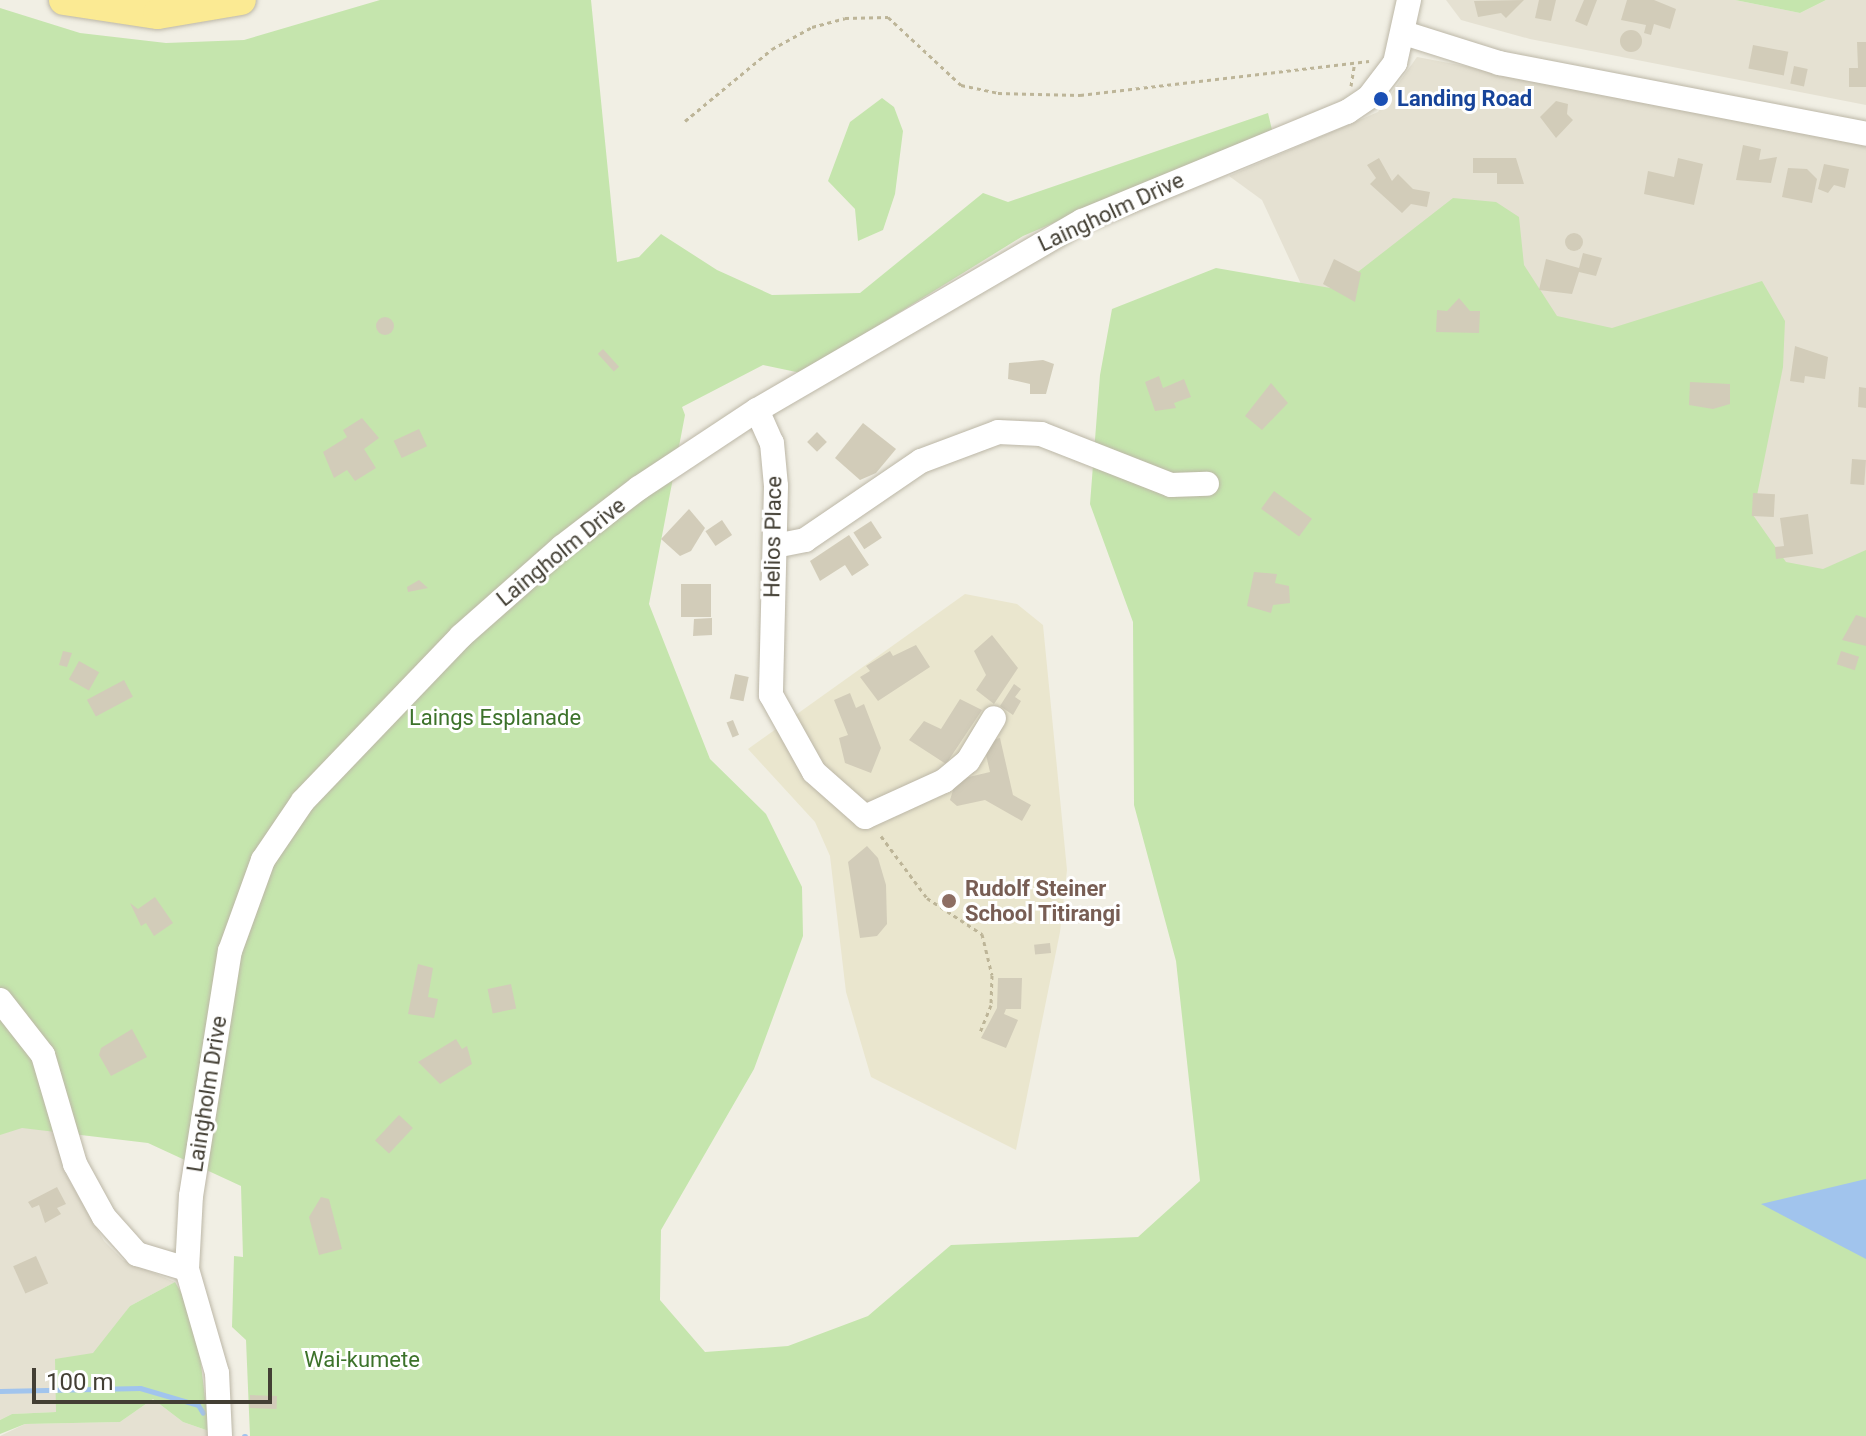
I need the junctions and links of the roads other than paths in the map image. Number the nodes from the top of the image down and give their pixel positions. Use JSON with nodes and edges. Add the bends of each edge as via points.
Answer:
{"nodes":[{"id":1,"x":64,"y":0,"type":"edge"},
{"id":2,"x":241,"y":0,"type":"edge"},
{"id":3,"x":1403,"y":13,"type":"edge"},
{"id":4,"x":1866,"y":134,"type":"edge"},
{"id":5,"x":757,"y":410,"type":"junction"},
{"id":6,"x":1207,"y":484,"type":"dead end"},
{"id":7,"x":775,"y":546,"type":"junction"},
{"id":8,"x":994,"y":718,"type":"dead end"},
{"id":9,"x":0,"y":1000,"type":"edge"},
{"id":10,"x":187,"y":1269,"type":"junction"},
{"id":11,"x":220,"y":1436,"type":"edge"}],
"edges":[{"from":1,"to":2,"type":"main road","via":[[158,14]]},
{"from":3,"to":4,"type":"street","via":[[1499,63]]},
{"from":3,"to":5,"type":"street","name":"Laingholm Drive","via":[[1397,58],[1369,97],[1347,112],[1082,221]]},
{"from":5,"to":7,"type":"street","name":"Helios Place","via":[[772,443]]},
{"from":5,"to":10,"type":"street","name":"Laingholm Drive","via":[[562,547],[382,714],[285,825],[245,900],[230,951],[191,1196]]},
{"from":6,"to":7,"type":"street","via":[[1171,485],[1041,434],[998,432],[921,461],[805,540]]},
{"from":7,"to":8,"type":"street","name":"Helios Place","via":[[768,669],[782,719],[814,772],[865,817],[944,781],[968,761]]},
{"from":9,"to":10,"type":"street","via":[[43,1055],[75,1164],[104,1217],[137,1254]]},
{"from":10,"to":11,"type":"street","name":"Laingholm Drive","via":[[217,1373]]}]}
